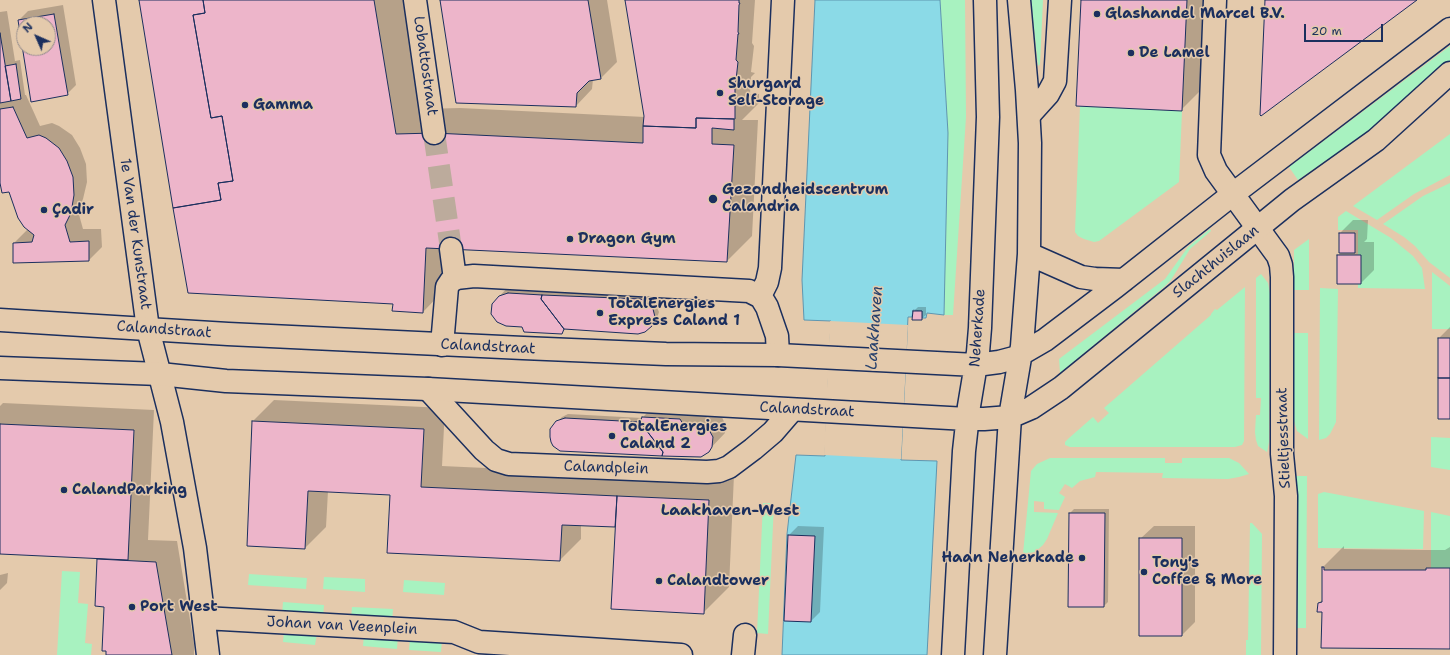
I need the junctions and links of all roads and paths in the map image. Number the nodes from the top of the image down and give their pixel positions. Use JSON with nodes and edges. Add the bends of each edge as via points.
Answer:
{"nodes":[{"id":1,"x":104,"y":0,"type":"edge"},
{"id":2,"x":415,"y":0,"type":"edge"},
{"id":3,"x":783,"y":0,"type":"edge"},
{"id":4,"x":985,"y":0,"type":"edge"},
{"id":5,"x":1018,"y":0,"type":"edge"},
{"id":6,"x":1060,"y":0,"type":"edge"},
{"id":7,"x":1215,"y":0,"type":"edge"},
{"id":8,"x":1450,"y":29,"type":"edge"},
{"id":9,"x":1450,"y":73,"type":"edge"},
{"id":10,"x":1029,"y":115,"type":"junction"},
{"id":11,"x":434,"y":133,"type":"tunnel mouth"},
{"id":12,"x":1232,"y":194,"type":"junction"},
{"id":13,"x":1258,"y":227,"type":"junction"},
{"id":14,"x":451,"y":249,"type":"tunnel mouth"},
{"id":15,"x":1029,"y":254,"type":"junction"},
{"id":16,"x":455,"y":279,"type":"junction"},
{"id":17,"x":1124,"y":280,"type":"junction"},
{"id":18,"x":760,"y":296,"type":"junction"},
{"id":19,"x":0,"y":320,"type":"edge"},
{"id":20,"x":148,"y":329,"type":"junction"},
{"id":21,"x":442,"y":345,"type":"junction"},
{"id":22,"x":778,"y":355,"type":"junction"},
{"id":23,"x":1020,"y":355,"type":"junction"},
{"id":24,"x":976,"y":365,"type":"junction"},
{"id":25,"x":0,"y":368,"type":"edge"},
{"id":26,"x":160,"y":374,"type":"junction"},
{"id":27,"x":428,"y":389,"type":"junction"},
{"id":28,"x":792,"y":410,"type":"junction"},
{"id":29,"x":1010,"y":417,"type":"junction"},
{"id":30,"x":967,"y":419,"type":"junction"},
{"id":31,"x":204,"y":618,"type":"junction"},
{"id":32,"x":479,"y":644,"type":"edge"},
{"id":33,"x":208,"y":655,"type":"edge"},
{"id":34,"x":681,"y":655,"type":"edge"},
{"id":35,"x":953,"y":655,"type":"edge"},
{"id":36,"x":995,"y":655,"type":"edge"},
{"id":37,"x":1285,"y":655,"type":"edge"}],
"edges":[{"from":1,"to":20,"type":"main road","name":"1e Van der Kunstraat"},
{"from":2,"to":11,"type":"main road","name":"Lobattostraat"},
{"from":3,"to":18,"type":"main road","via":[[770,268]]},
{"from":4,"to":24,"type":"main road","name":"Neherkade","via":[[988,117],[980,328]]},
{"from":5,"to":10,"type":"main road"},
{"from":6,"to":10,"type":"main road","via":[[1055,81],[1048,94]]},
{"from":7,"to":12,"type":"main road","name":"Stieltjesstraat","via":[[1209,155],[1213,167]]},
{"from":8,"to":12,"type":"main road"},
{"from":9,"to":13,"type":"main road","name":"Slachthuislaan","via":[[1380,136]]},
{"from":10,"to":15,"type":"main road"},
{"from":12,"to":13,"type":"main road","name":"Stieltjesstraat"},
{"from":12,"to":17,"type":"main road"},
{"from":13,"to":29,"type":"main road","name":"Slachthuislaan","via":[[1052,394],[1031,408]]},
{"from":13,"to":37,"type":"main road","name":"Stieltjesstraat","via":[[1278,256],[1282,277],[1282,454],[1286,496]]},
{"from":14,"to":16,"type":"main road"},
{"from":15,"to":17,"type":"main road","via":[[1081,277]]},
{"from":15,"to":23,"type":"main road"},
{"from":16,"to":18,"type":"main road","via":[[474,276],[746,290]]},
{"from":16,"to":21,"type":"main road","via":[[449,284],[446,292]]},
{"from":17,"to":23,"type":"main road","via":[[1045,340]]},
{"from":18,"to":22,"type":"main road","via":[[765,302],[777,336]]},
{"from":19,"to":20,"type":"main road","name":"Calandstraat"},
{"from":20,"to":21,"type":"main road","name":"Calandstraat"},
{"from":20,"to":26,"type":"main road","name":"1e Van der Kunstraat"},
{"from":21,"to":22,"type":"main road","name":"Calandstraat","via":[[666,354]]},
{"from":22,"to":24,"type":"main road","name":"Calandstraat"},
{"from":23,"to":24,"type":"main road","via":[[999,362]]},
{"from":23,"to":29,"type":"main road"},
{"from":24,"to":30,"type":"main road","name":"Neherkade"},
{"from":25,"to":26,"type":"main road","name":"Calandstraat"},
{"from":26,"to":27,"type":"main road","name":"Calandstraat","via":[[226,381]]},
{"from":26,"to":31,"type":"main road","name":"1e Van der Kunstraat","via":[[172,422],[195,548]]},
{"from":27,"to":28,"type":"main road","name":"Calandstraat"},
{"from":27,"to":28,"type":"main road","name":"Calandplein","via":[[484,450],[496,460],[509,464],[718,471],[729,467],[753,449]]},
{"from":28,"to":30,"type":"main road","name":"Calandstraat"},
{"from":29,"to":30,"type":"main road","name":"Slachthuislaan"},
{"from":29,"to":36,"type":"main road"},
{"from":30,"to":35,"type":"main road","name":"Neherkade"},
{"from":31,"to":32,"type":"main road","name":"Johan van Veenplein","via":[[454,632]]},
{"from":31,"to":33,"type":"main road","name":"1e Van der Kunstraat"},
{"from":32,"to":34,"type":"main road","name":"Johan van Veenplein"}]}
